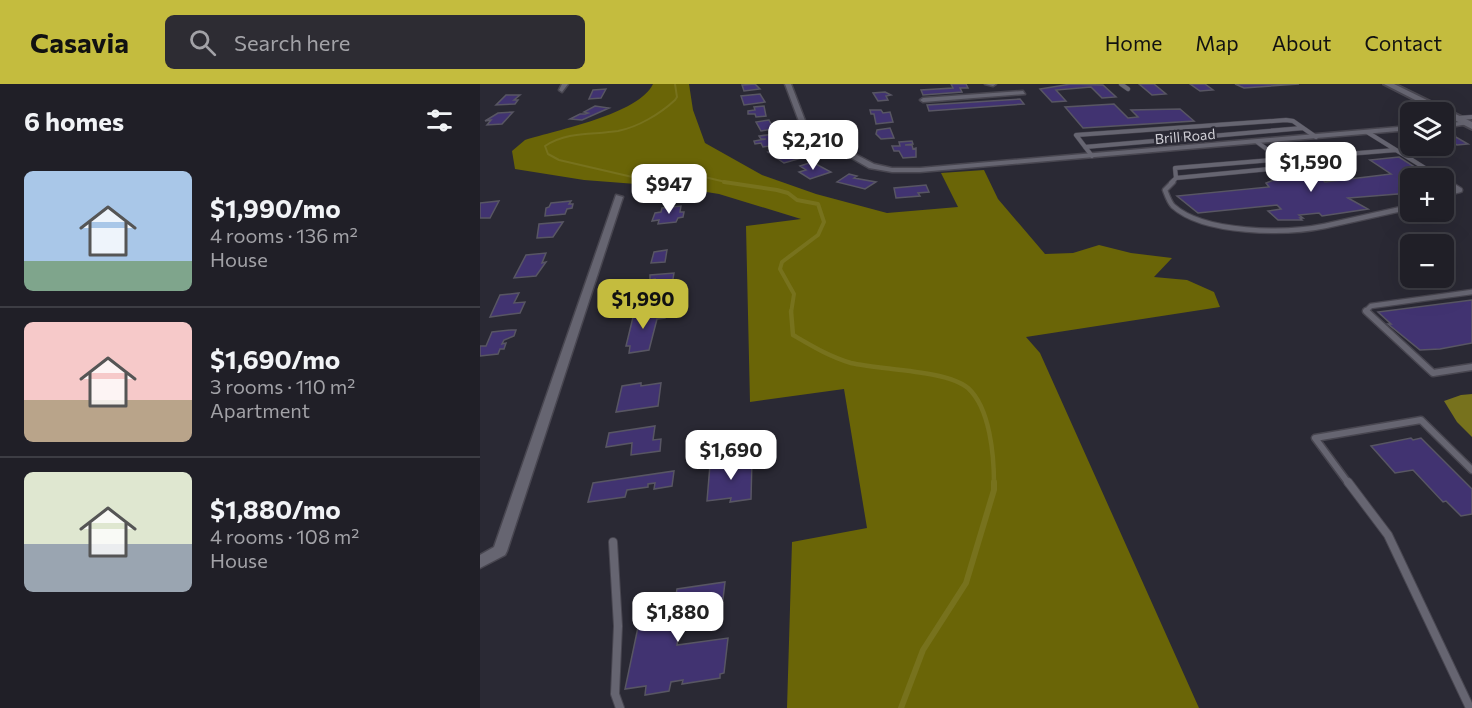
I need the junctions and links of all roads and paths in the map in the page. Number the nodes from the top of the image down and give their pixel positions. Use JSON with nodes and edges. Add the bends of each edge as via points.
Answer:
{"nodes":[{"id":1,"x":789,"y":84,"type":"edge"},
{"id":2,"x":1016,"y":84,"type":"edge"},
{"id":3,"x":1121,"y":84,"type":"edge"},
{"id":4,"x":1388,"y":84,"type":"edge"},
{"id":5,"x":1128,"y":89,"type":"dead end"},
{"id":6,"x":923,"y":100,"type":"dead end"},
{"id":7,"x":1470,"y":122,"type":"edge"},
{"id":8,"x":1454,"y":124,"type":"edge"},
{"id":9,"x":1304,"y":128,"type":"junction"},
{"id":10,"x":1174,"y":129,"type":"junction"},
{"id":11,"x":1400,"y":129,"type":"edge"},
{"id":12,"x":1367,"y":132,"type":"junction"},
{"id":13,"x":1316,"y":136,"type":"junction"},
{"id":14,"x":1185,"y":139,"type":"junction"},
{"id":15,"x":1257,"y":142,"type":"junction"},
{"id":16,"x":1085,"y":147,"type":"junction"},
{"id":17,"x":1194,"y":147,"type":"junction"},
{"id":18,"x":1396,"y":150,"type":"junction"},
{"id":19,"x":1092,"y":156,"type":"junction"},
{"id":20,"x":1281,"y":160,"type":"junction"},
{"id":21,"x":1426,"y":168,"type":"edge"},
{"id":22,"x":1176,"y":178,"type":"junction"},
{"id":23,"x":1454,"y":184,"type":"edge"},
{"id":24,"x":1454,"y":193,"type":"edge"},
{"id":25,"x":619,"y":197,"type":"dead end"},
{"id":26,"x":1400,"y":209,"type":"edge"},
{"id":27,"x":1472,"y":292,"type":"edge"},
{"id":28,"x":1472,"y":367,"type":"edge"},
{"id":29,"x":1472,"y":470,"type":"edge"},
{"id":30,"x":613,"y":542,"type":"dead end"},
{"id":31,"x":480,"y":562,"type":"edge"},
{"id":32,"x":620,"y":708,"type":"edge"},
{"id":33,"x":1470,"y":708,"type":"edge"}],
"edges":[{"from":1,"to":19,"type":"street","name":"Brill Road","via":[[808,130],[867,163],[888,170]]},
{"from":2,"to":6,"type":"street","via":[[1023,93]]},
{"from":3,"to":5,"type":"lane"},
{"from":4,"to":7,"type":"street"},
{"from":7,"to":8,"type":"street"},
{"from":9,"to":10,"type":"lane","via":[[1286,120]]},
{"from":9,"to":13,"type":"lane"},
{"from":9,"to":14,"type":"lane"},
{"from":10,"to":14,"type":"lane"},
{"from":10,"to":16,"type":"lane","via":[[1076,135]]},
{"from":11,"to":12,"type":"street","name":"Brill Road"},
{"from":12,"to":13,"type":"street","name":"Brill Road"},
{"from":12,"to":18,"type":"lane"},
{"from":13,"to":15,"type":"street","name":"Brill Road"},
{"from":14,"to":16,"type":"lane"},
{"from":14,"to":17,"type":"lane"},
{"from":15,"to":17,"type":"street","name":"Brill Road"},
{"from":15,"to":20,"type":"lane"},
{"from":16,"to":19,"type":"lane"},
{"from":17,"to":19,"type":"street","name":"Brill Road"},
{"from":18,"to":20,"type":"lane"},
{"from":18,"to":21,"type":"lane"},
{"from":20,"to":22,"type":"lane","via":[[1175,168]]},
{"from":20,"to":22,"type":"lane","via":[[1290,167]]},
{"from":22,"to":26,"type":"lane","via":[[1165,190],[1173,208],[1188,218],[1222,226],[1317,229]]},
{"from":23,"to":24,"type":"lane","via":[[1460,188]]},
{"from":25,"to":31,"type":"street","via":[[500,551]]},
{"from":27,"to":28,"type":"lane","via":[[1371,306],[1366,311],[1434,373]]},
{"from":29,"to":33,"type":"lane","via":[[1421,420],[1315,438],[1388,535]]},
{"from":30,"to":32,"type":"lane","via":[[618,626],[615,694]]}]}
